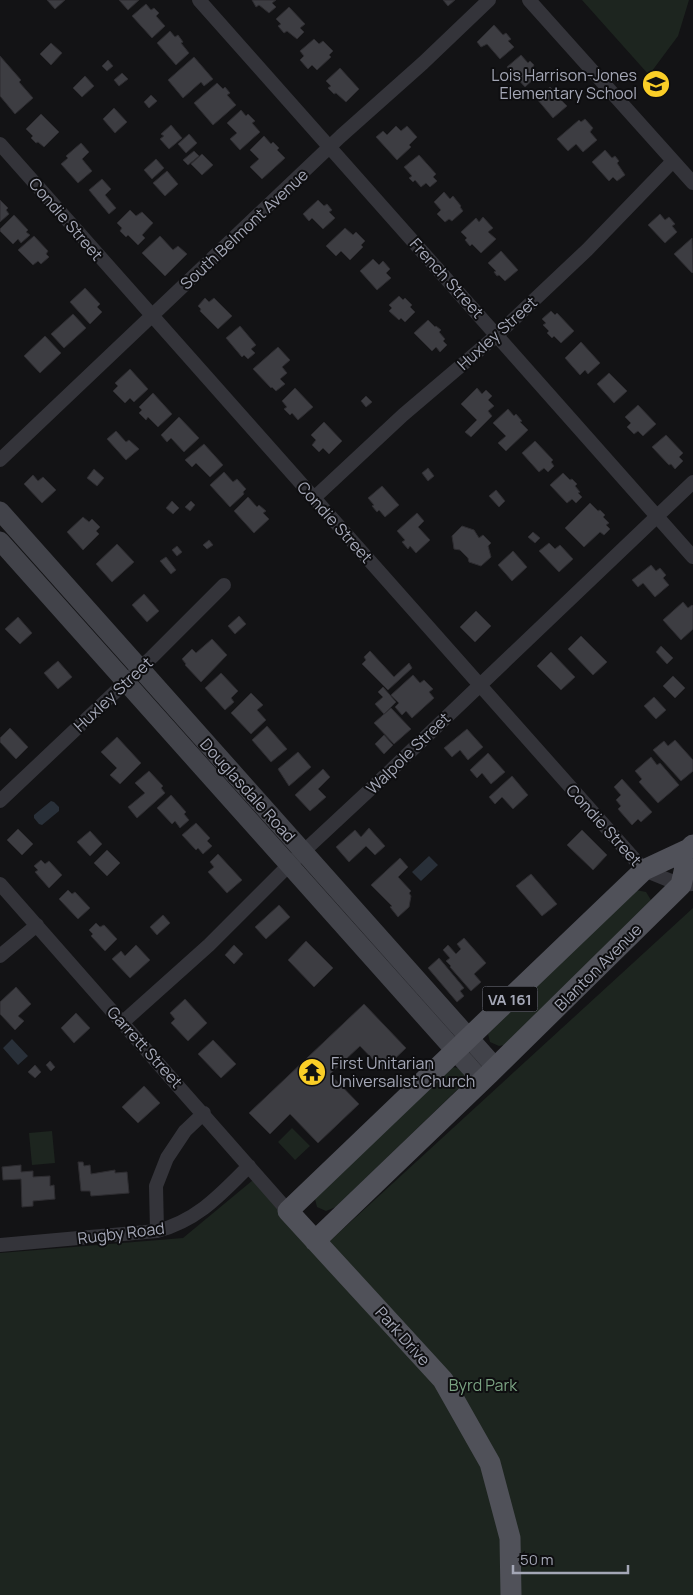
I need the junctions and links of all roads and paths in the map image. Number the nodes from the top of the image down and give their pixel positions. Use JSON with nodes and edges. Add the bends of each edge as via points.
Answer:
{"nodes":[{"id":1,"x":199,"y":0,"type":"edge"},
{"id":2,"x":489,"y":0,"type":"edge"},
{"id":3,"x":529,"y":0,"type":"edge"},
{"id":4,"x":0,"y":144,"type":"edge"},
{"id":5,"x":330,"y":147,"type":"junction"},
{"id":6,"x":673,"y":161,"type":"junction"},
{"id":7,"x":693,"y":183,"type":"edge"},
{"id":8,"x":151,"y":316,"type":"junction"},
{"id":9,"x":497,"y":334,"type":"junction"},
{"id":10,"x":0,"y":460,"type":"edge"},
{"id":11,"x":693,"y":482,"type":"edge"},
{"id":12,"x":314,"y":498,"type":"junction"},
{"id":13,"x":0,"y":512,"type":"edge"},
{"id":14,"x":657,"y":517,"type":"junction"},
{"id":15,"x":0,"y":541,"type":"edge"},
{"id":16,"x":693,"y":557,"type":"edge"},
{"id":17,"x":224,"y":584,"type":"dead end"},
{"id":18,"x":140,"y":669,"type":"junction"},
{"id":19,"x":126,"y":682,"type":"junction"},
{"id":20,"x":480,"y":684,"type":"junction"},
{"id":21,"x":0,"y":801,"type":"edge"},
{"id":22,"x":691,"y":847,"type":"edge"},
{"id":23,"x":303,"y":852,"type":"junction"},
{"id":24,"x":289,"y":865,"type":"junction"},
{"id":25,"x":644,"y":870,"type":"junction"},
{"id":26,"x":0,"y":884,"type":"edge"},
{"id":27,"x":687,"y":885,"type":"edge"},
{"id":28,"x":37,"y":925,"type":"junction"},
{"id":29,"x":0,"y":956,"type":"edge"},
{"id":30,"x":123,"y":1022,"type":"junction"},
{"id":31,"x":462,"y":1045,"type":"junction"},
{"id":32,"x":489,"y":1075,"type":"junction"},
{"id":33,"x":204,"y":1113,"type":"junction"},
{"id":34,"x":249,"y":1166,"type":"junction"},
{"id":35,"x":288,"y":1211,"type":"junction"},
{"id":36,"x":156,"y":1231,"type":"junction"},
{"id":37,"x":316,"y":1240,"type":"junction"},
{"id":38,"x":0,"y":1245,"type":"edge"},
{"id":39,"x":511,"y":1595,"type":"edge"}],
"edges":[{"from":1,"to":5,"type":"street","name":"French Street"},
{"from":2,"to":5,"type":"street","name":"South Belmont Avenue"},
{"from":3,"to":6,"type":"street"},
{"from":4,"to":8,"type":"street","name":"Condie Street"},
{"from":5,"to":8,"type":"street","name":"South Belmont Avenue"},
{"from":5,"to":9,"type":"street","name":"French Street"},
{"from":6,"to":7,"type":"street"},
{"from":6,"to":9,"type":"street","name":"Huxley Street","via":[[587,250]]},
{"from":8,"to":10,"type":"street","name":"South Belmont Avenue"},
{"from":8,"to":12,"type":"street","name":"Condie Street"},
{"from":9,"to":12,"type":"street","name":"Huxley Street","via":[[402,415]]},
{"from":9,"to":14,"type":"street","name":"French Street"},
{"from":11,"to":14,"type":"street","name":"Walpole Street"},
{"from":12,"to":20,"type":"street","name":"Condie Street"},
{"from":13,"to":18,"type":"street","name":"Douglasdale Road"},
{"from":14,"to":16,"type":"street","name":"French Street"},
{"from":14,"to":20,"type":"street","name":"Walpole Street"},
{"from":15,"to":19,"type":"street","name":"Douglasdale Road"},
{"from":17,"to":18,"type":"street","name":"Huxley Street"},
{"from":18,"to":19,"type":"street","name":"Huxley Street"},
{"from":18,"to":23,"type":"street","name":"Douglasdale Road"},
{"from":19,"to":21,"type":"street","name":"Huxley Street"},
{"from":19,"to":24,"type":"street","name":"Douglasdale Road"},
{"from":20,"to":23,"type":"street","name":"Walpole Street"},
{"from":20,"to":25,"type":"street","name":"Condie Street"},
{"from":22,"to":25,"type":"main road","number":"VA 161"},
{"from":22,"to":27,"type":"main road","number":"VA 161"},
{"from":23,"to":24,"type":"street","name":"Walpole Street"},
{"from":23,"to":31,"type":"street","name":"Douglasdale Road"},
{"from":24,"to":30,"type":"street","name":"Walpole Street","via":[[209,945]]},
{"from":24,"to":31,"type":"street","name":"Douglasdale Road"},
{"from":25,"to":27,"type":"street","name":"Condie Street"},
{"from":25,"to":31,"type":"main road","number":"VA 161"},
{"from":26,"to":28,"type":"street","name":"Garrett Street"},
{"from":27,"to":32,"type":"main road","name":"Blanton Avenue","number":"VA 161"},
{"from":28,"to":29,"type":"street"},
{"from":28,"to":30,"type":"street","name":"Garrett Street"},
{"from":30,"to":33,"type":"street","name":"Garrett Street"},
{"from":31,"to":32,"type":"street","name":"Douglasdale Road"},
{"from":31,"to":35,"type":"main road","number":"VA 161"},
{"from":32,"to":37,"type":"main road","name":"Blanton Avenue","number":"VA 161"},
{"from":33,"to":34,"type":"street","name":"Garrett Street"},
{"from":33,"to":36,"type":"street","via":[[185,1131],[167,1158],[156,1186]]},
{"from":34,"to":35,"type":"street","name":"Garrett Street"},
{"from":34,"to":36,"type":"street","name":"Rugby Road","via":[[202,1211],[174,1226]]},
{"from":35,"to":37,"type":"main road","name":"Park Drive"},
{"from":36,"to":38,"type":"street","name":"Rugby Road"},
{"from":37,"to":39,"type":"main road","name":"Park Drive","via":[[443,1380],[490,1463],[510,1538]]}]}
